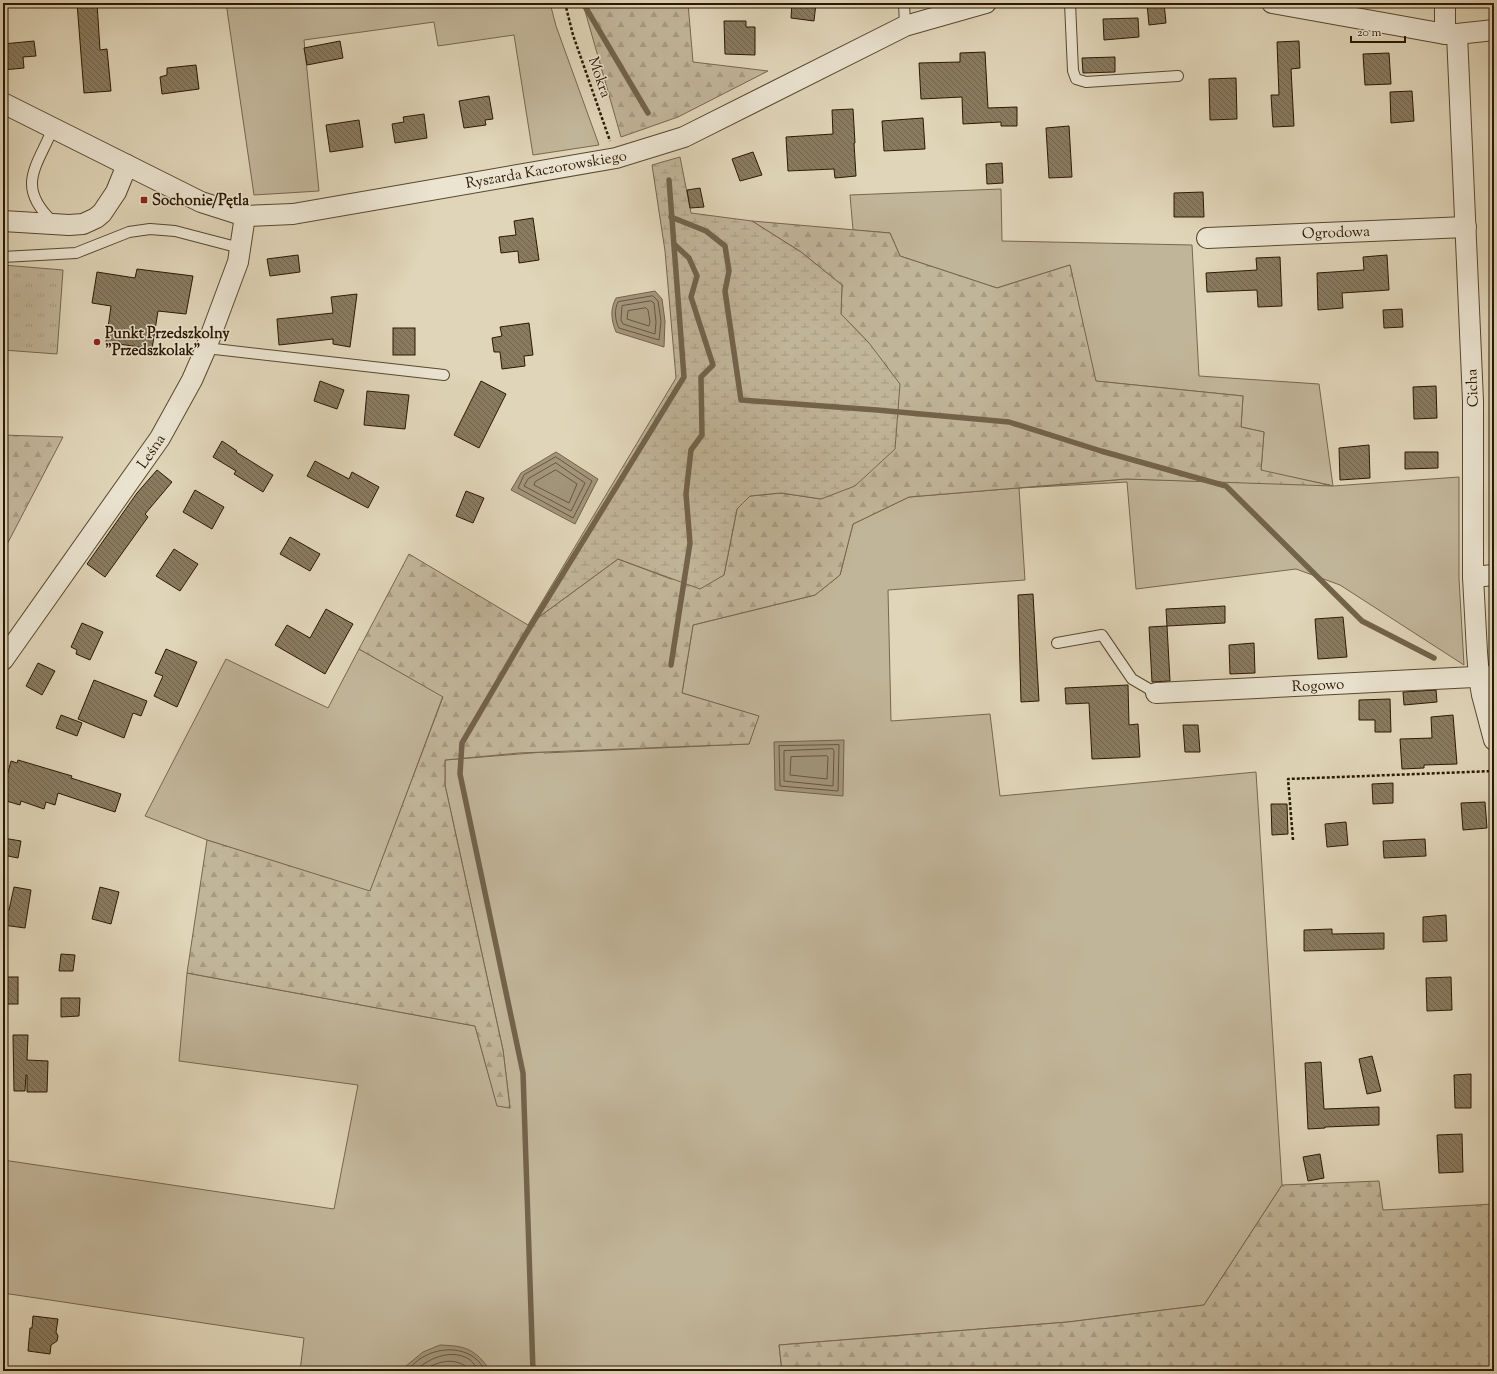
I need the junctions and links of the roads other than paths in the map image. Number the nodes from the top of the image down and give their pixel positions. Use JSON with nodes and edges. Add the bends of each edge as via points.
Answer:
{"nodes":[{"id":1,"x":904,"y":3,"type":"edge"},
{"id":2,"x":986,"y":3,"type":"edge"},
{"id":3,"x":1070,"y":3,"type":"edge"},
{"id":4,"x":1272,"y":3,"type":"edge"},
{"id":5,"x":1445,"y":3,"type":"edge"},
{"id":6,"x":905,"y":26,"type":"junction"},
{"id":7,"x":1494,"y":30,"type":"edge"},
{"id":8,"x":1451,"y":34,"type":"junction"},
{"id":9,"x":1178,"y":76,"type":"dead end"},
{"id":10,"x":3,"y":103,"type":"edge"},
{"id":11,"x":52,"y":128,"type":"junction"},
{"id":12,"x":127,"y":164,"type":"junction"},
{"id":13,"x":245,"y":216,"type":"junction"},
{"id":14,"x":3,"y":221,"type":"edge"},
{"id":15,"x":55,"y":225,"type":"junction"},
{"id":16,"x":1466,"y":227,"type":"junction"},
{"id":17,"x":1207,"y":238,"type":"dead end"},
{"id":18,"x":240,"y":248,"type":"junction"},
{"id":19,"x":3,"y":257,"type":"edge"},
{"id":20,"x":206,"y":348,"type":"junction"},
{"id":21,"x":444,"y":375,"type":"dead end"},
{"id":22,"x":1494,"y":575,"type":"edge"},
{"id":23,"x":1473,"y":577,"type":"junction"},
{"id":24,"x":1057,"y":642,"type":"dead end"},
{"id":25,"x":3,"y":660,"type":"edge"},
{"id":26,"x":1486,"y":676,"type":"edge"},
{"id":27,"x":1156,"y":693,"type":"joint"},
{"id":28,"x":1494,"y":740,"type":"edge"}],
"edges":[{"from":1,"to":6,"type":"lane"},
{"from":2,"to":6,"type":"street","name":"Ryszarda Kaczorowskiego"},
{"from":3,"to":9,"type":"lane","via":[[1073,71],[1076,79],[1086,82]]},
{"from":4,"to":8,"type":"street"},
{"from":5,"to":8,"type":"street","name":"Cicha"},
{"from":6,"to":13,"type":"street","name":"Ryszarda Kaczorowskiego","via":[[684,137],[616,158],[293,214]]},
{"from":7,"to":8,"type":"street"},
{"from":8,"to":16,"type":"street","name":"Cicha"},
{"from":10,"to":11,"type":"street"},
{"from":11,"to":12,"type":"street"},
{"from":11,"to":15,"type":"lane","via":[[36,161],[31,188],[35,202]]},
{"from":12,"to":13,"type":"street","via":[[201,202]]},
{"from":12,"to":15,"type":"street","via":[[116,192],[102,213],[83,224]]},
{"from":13,"to":18,"type":"street","name":"Leśna"},
{"from":14,"to":15,"type":"street"},
{"from":16,"to":17,"type":"street","name":"Ogrodowa"},
{"from":16,"to":23,"type":"street","name":"Cicha","via":[[1473,401]]},
{"from":18,"to":19,"type":"lane","via":[[175,231],[150,229],[129,232],[76,253]]},
{"from":18,"to":20,"type":"street","name":"Leśna","via":[[238,262]]},
{"from":20,"to":21,"type":"lane"},
{"from":20,"to":25,"type":"street","name":"Leśna","via":[[192,380],[160,438]]},
{"from":22,"to":23,"type":"street"},
{"from":23,"to":26,"type":"street","name":"Cicha"},
{"from":24,"to":27,"type":"lane","via":[[1102,635],[1132,679]]},
{"from":26,"to":27,"type":"street","name":"Rogowo"},
{"from":26,"to":28,"type":"street","name":"Cicha"}]}
